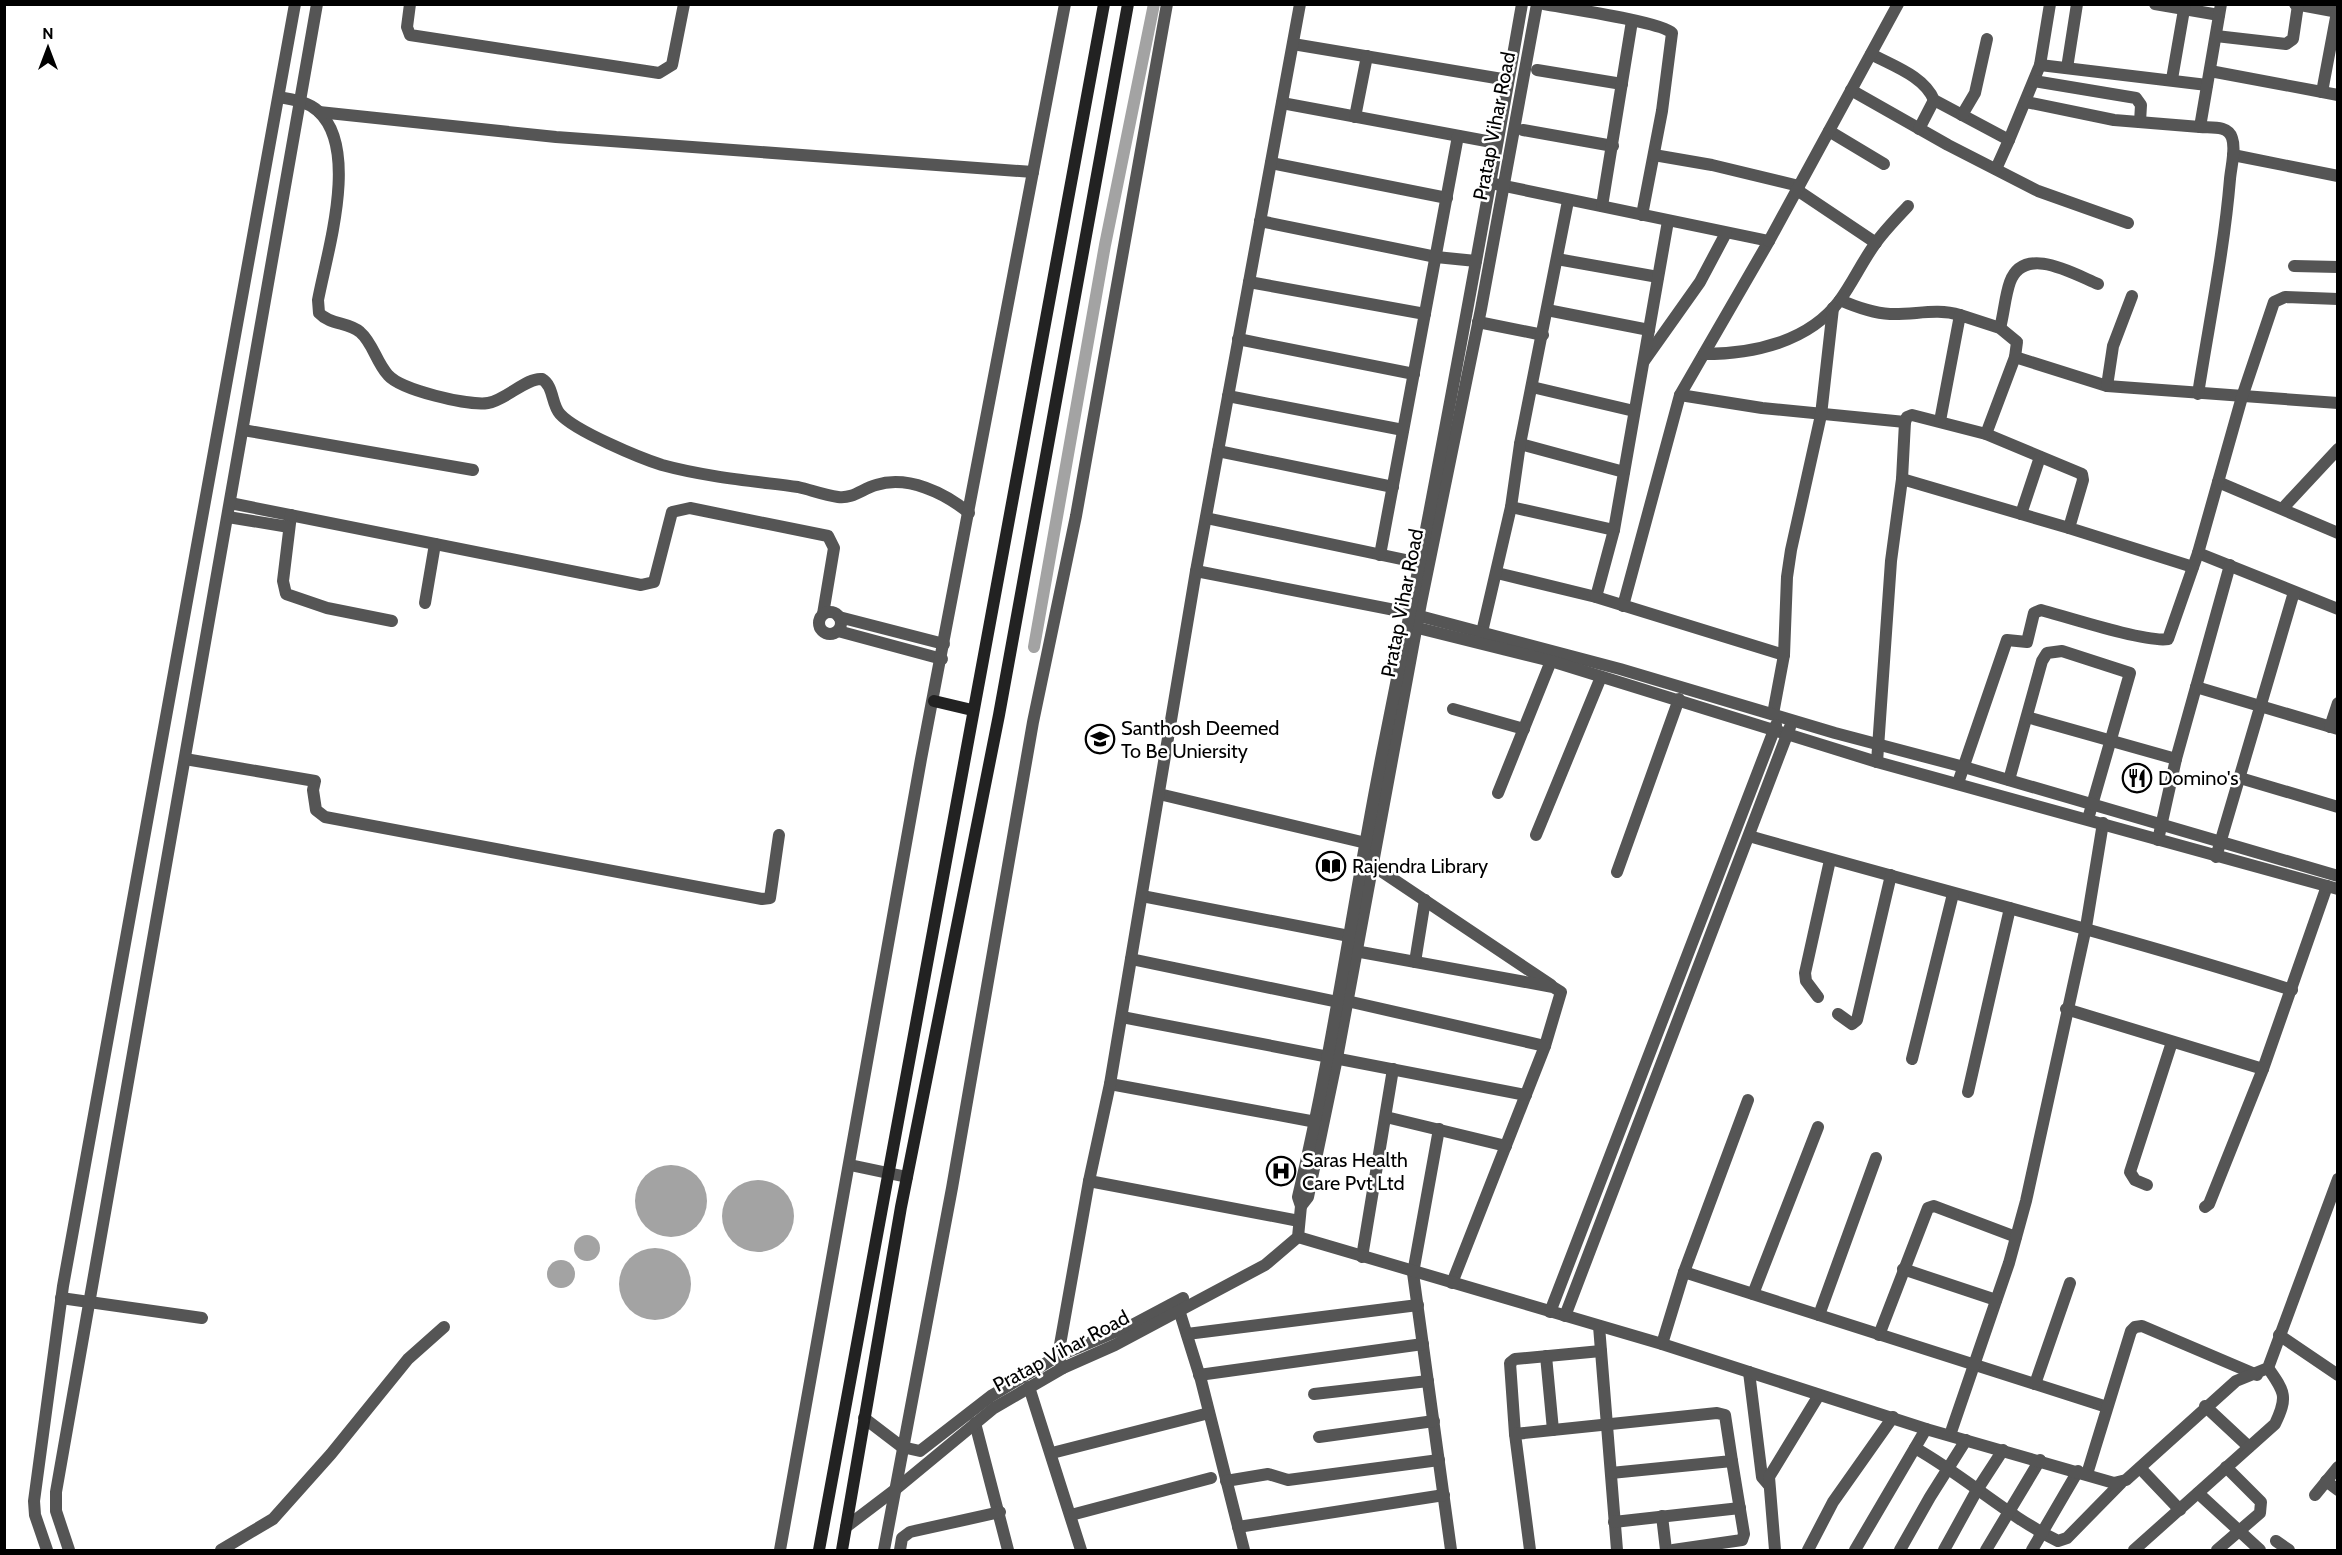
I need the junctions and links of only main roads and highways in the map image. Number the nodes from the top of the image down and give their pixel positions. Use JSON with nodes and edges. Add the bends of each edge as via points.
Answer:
{"nodes":[{"id":1,"x":1104,"y":4,"type":"edge"},
{"id":2,"x":1128,"y":4,"type":"edge"},
{"id":3,"x":934,"y":701,"type":"road end"},
{"id":4,"x":972,"y":710,"type":"junction"},
{"id":5,"x":819,"y":1551,"type":"edge"},
{"id":6,"x":842,"y":1551,"type":"edge"}],
"edges":[{"from":1,"to":4,"type":"main road"},
{"from":2,"to":6,"type":"main road","via":[[999,715],[907,1177]]},
{"from":3,"to":4,"type":"main road"},
{"from":4,"to":5,"type":"main road"}]}
